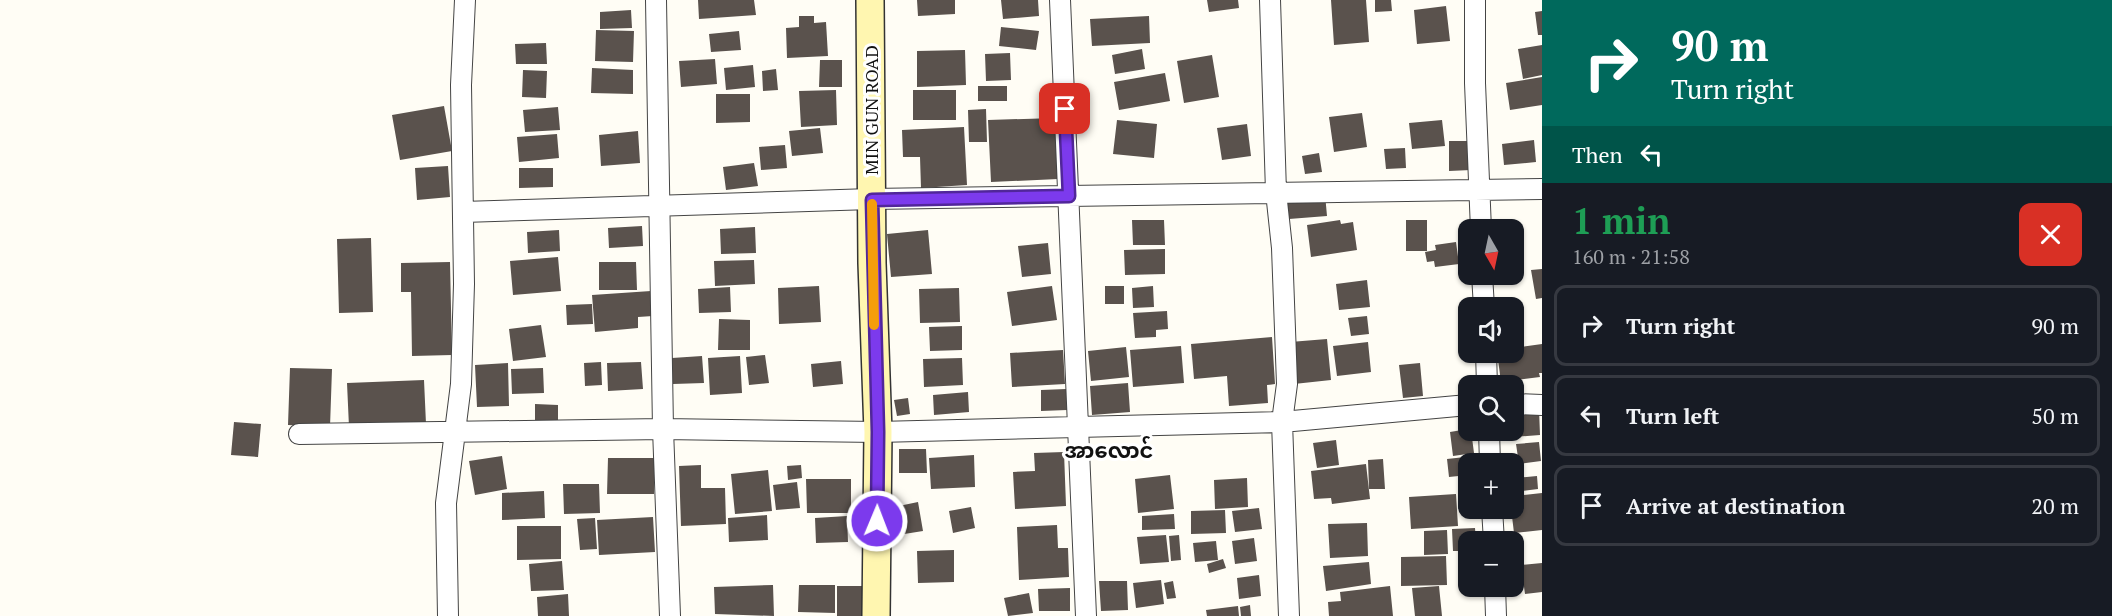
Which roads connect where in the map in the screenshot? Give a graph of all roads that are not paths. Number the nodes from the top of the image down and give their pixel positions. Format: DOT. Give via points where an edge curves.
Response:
graph roads {
  1 [pos="465,0"];
  2 [pos="656,0"];
  3 [pos="870,0"];
  4 [pos="1060,0"];
  5 [pos="1270,0"];
  6 [pos="1475,0"];
  7 [pos="1542,189"];
  8 [pos="1480,190"];
  9 [pos="1276,192"];
  10 [pos="1069,196"];
  11 [pos="872,200"];
  12 [pos="658,206"];
  13 [pos="463,212"];
  14 [pos="1481,219"];
  15 [pos="1524,404"];
  16 [pos="1542,405"];
  17 [pos="1458,406"];
  18 [pos="1282,422"];
  19 [pos="1079,426"];
  20 [pos="663,429"];
  21 [pos="455,432"];
  22 [pos="878,432"];
  23 [pos="299,434"];
  24 [pos="1495,597"];
  25 [pos="447,616"];
  26 [pos="670,616"];
  27 [pos="876,616"];
  28 [pos="1086,616"];
  29 [pos="1289,616"];
  30 [pos="1496,616"];
  1 -- 13 [label="street" via="461,85"];
  2 -- 12 [label="street"];
  3 -- 11 [label="street, MIN GUN ROAD"];
  4 -- 10 [label="street"];
  5 -- 9 [label="street"];
  6 -- 8 [label="street"];
  7 -- 8 [label="street"];
  8 -- 9 [label="street"];
  8 -- 14 [label="street"];
  9 -- 10 [label="street"];
  9 -- 18 [label="street" via="1287,384"];
  10 -- 11 [label="street"];
  10 -- 19 [label="street"];
  11 -- 12 [label="street"];
  11 -- 22 [label="street, MIN GUN ROAD"];
  12 -- 13 [label="street"];
  12 -- 20 [label="street"];
  13 -- 21 [label="street" via="461,384"];
  15 -- 16 [label="street"];
  17 -- 18 [label="street"];
  18 -- 19 [label="street"];
  18 -- 29 [label="street"];
  19 -- 22 [label="street"];
  19 -- 28 [label="street"];
  20 -- 21 [label="street"];
  20 -- 22 [label="street"];
  20 -- 26 [label="street"];
  21 -- 23 [label="street"];
  21 -- 25 [label="street" via="446,503"];
  22 -- 27 [label="street, MIN GUN ROAD"];
  24 -- 30 [label="street"];
}
